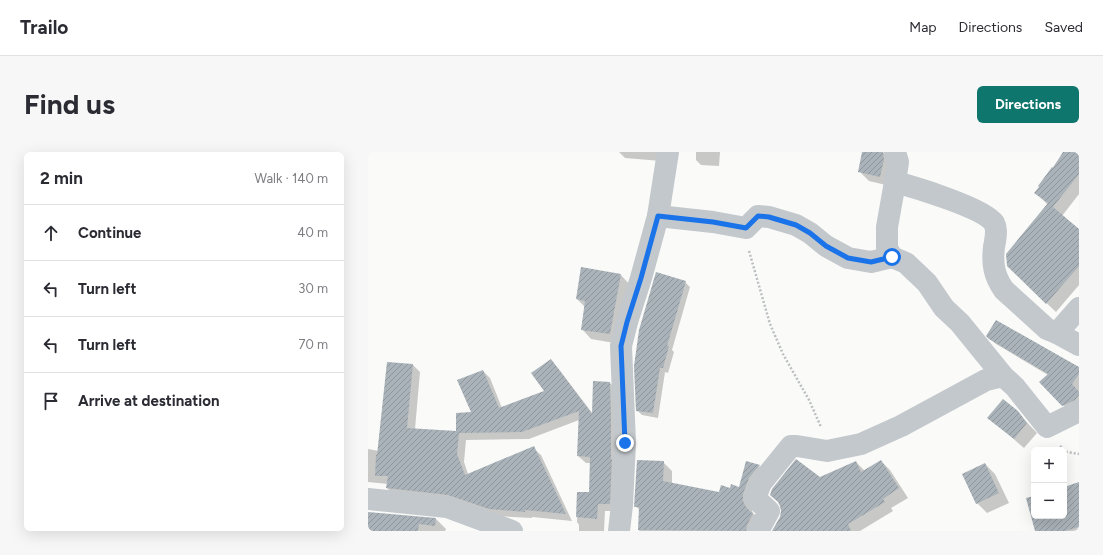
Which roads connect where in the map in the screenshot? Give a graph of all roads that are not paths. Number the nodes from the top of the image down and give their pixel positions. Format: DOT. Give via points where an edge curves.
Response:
graph roads {
  1 [pos="668,152"];
  2 [pos="895,152"];
  3 [pos="895,182"];
  4 [pos="658,216"];
  5 [pos="892,257"];
  6 [pos="1079,308"];
  7 [pos="1057,333"];
  8 [pos="1079,345"];
  9 [pos="1003,376"];
  10 [pos="1079,411"];
  11 [pos="368,499"];
  12 [pos="512,531"];
  13 [pos="619,531"];
  14 [pos="758,531"];
  1 -- 4 [label="street"];
  2 -- 3 [label="street" via="898,162"];
  3 -- 5 [label="street" via="887,227 887,248"];
  3 -- 7 [label="street" via="938,195 976,211 993,222 996,230 993,261 999,283 1047,329"];
  4 -- 5 [label="street" via="746,228 758,216 769,217 796,225 848,258 871,262"];
  4 -- 13 [label="street" via="621,346 625,443"];
  5 -- 9 [label="street" via="906,263 926,283 944,308 960,323"];
  6 -- 7 [label="street"];
  7 -- 8 [label="street"];
  9 -- 10 [label="street" via="1047,427"];
  9 -- 14 [label="street" via="986,380 901,426 861,444 827,451 791,446 761,483 755,498 769,510"];
  11 -- 12 [label="street" via="447,507"];
}
